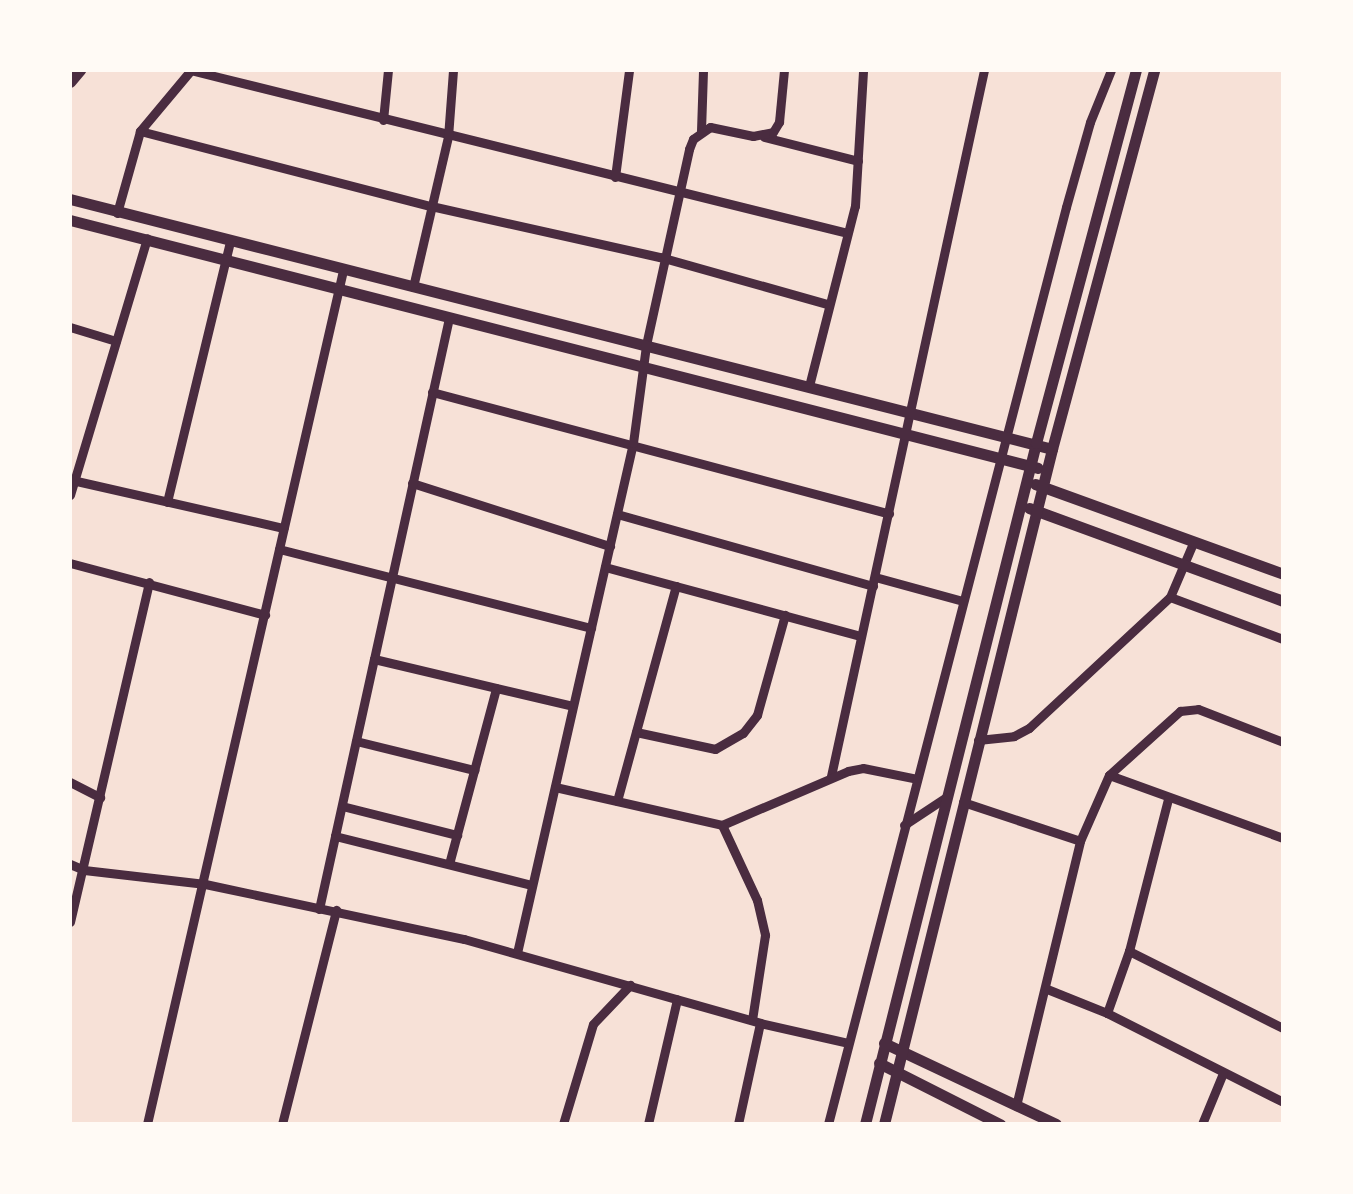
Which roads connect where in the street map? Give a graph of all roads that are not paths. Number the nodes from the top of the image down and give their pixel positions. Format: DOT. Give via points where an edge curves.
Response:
graph roads {
  1 [pos="80,70"];
  2 [pos="190,70"];
  3 [pos="388,70"];
  4 [pos="453,70"];
  5 [pos="629,70"];
  6 [pos="703,70"];
  7 [pos="784,70"];
  8 [pos="863,70"];
  9 [pos="984,70"];
  10 [pos="1110,70"];
  11 [pos="1136,70"];
  12 [pos="1154,70"];
  13 [pos="70,82"];
  14 [pos="383,120"];
  15 [pos="140,131"];
  16 [pos="701,131"];
  17 [pos="448,137"];
  18 [pos="764,137"];
  19 [pos="858,162"];
  20 [pos="615,177"];
  21 [pos="680,193"];
  22 [pos="70,199"];
  23 [pos="432,206"];
  24 [pos="117,213"];
  25 [pos="70,220"];
  26 [pos="848,233"];
  27 [pos="147,238"];
  28 [pos="230,241"];
  29 [pos="668,259"];
  30 [pos="227,260"];
  31 [pos="344,270"];
  32 [pos="413,287"];
  33 [pos="339,290"];
  34 [pos="827,304"];
  35 [pos="448,318"];
  36 [pos="70,326"];
  37 [pos="116,341"];
  38 [pos="646,345"];
  39 [pos="644,369"];
  40 [pos="808,386"];
  41 [pos="432,392"];
  42 [pos="907,413"];
  43 [pos="903,436"];
  44 [pos="1006,436"];
  45 [pos="634,443"];
  46 [pos="1036,444"];
  47 [pos="1052,449"];
  48 [pos="1000,458"];
  49 [pos="1030,466"];
  50 [pos="1047,470"];
  51 [pos="72,480"];
  52 [pos="1026,482"];
  53 [pos="412,483"];
  54 [pos="1043,486"];
  55 [pos="70,494"];
  56 [pos="167,502"];
  57 [pos="1020,505"];
  58 [pos="1036,510"];
  59 [pos="617,514"];
  60 [pos="889,514"];
  61 [pos="284,528"];
  62 [pos="1193,543"];
  63 [pos="610,546"];
  64 [pos="279,549"];
  65 [pos="70,564"];
  66 [pos="605,566"];
  67 [pos="1186,566"];
  68 [pos="1283,574"];
  69 [pos="391,578"];
  70 [pos="874,581"];
  71 [pos="148,582"];
  72 [pos="676,586"];
  73 [pos="1170,597"];
  74 [pos="963,601"];
  75 [pos="1283,601"];
  76 [pos="266,615"];
  77 [pos="786,616"];
  78 [pos="591,628"];
  79 [pos="862,636"];
  80 [pos="1283,639"];
  81 [pos="374,659"];
  82 [pos="496,688"];
  83 [pos="573,706"];
  84 [pos="636,732"];
  85 [pos="978,740"];
  86 [pos="356,741"];
  87 [pos="1283,742"];
  88 [pos="474,770"];
  89 [pos="1110,775"];
  90 [pos="831,776"];
  91 [pos="917,779"];
  92 [pos="70,782"];
  93 [pos="555,787"];
  94 [pos="100,796"];
  95 [pos="945,798"];
  96 [pos="1168,799"];
  97 [pos="617,801"];
  98 [pos="962,802"];
  99 [pos="342,806"];
  100 [pos="904,825"];
  101 [pos="722,826"];
  102 [pos="457,835"];
  103 [pos="335,836"];
  104 [pos="1283,838"];
  105 [pos="1080,841"];
  106 [pos="70,864"];
  107 [pos="449,864"];
  108 [pos="84,870"];
  109 [pos="205,884"];
  110 [pos="532,885"];
  111 [pos="318,908"];
  112 [pos="336,910"];
  113 [pos="70,922"];
  114 [pos="1128,951"];
  115 [pos="516,954"];
  116 [pos="627,984"];
  117 [pos="1047,989"];
  118 [pos="677,999"];
  119 [pos="1107,1013"];
  120 [pos="756,1022"];
  121 [pos="1283,1028"];
  122 [pos="848,1043"];
  123 [pos="884,1043"];
  124 [pos="902,1050"];
  125 [pos="879,1064"];
  126 [pos="896,1071"];
  127 [pos="1224,1073"];
  128 [pos="1283,1102"];
  129 [pos="1016,1106"];
  130 [pos="1036,1120"];
  131 [pos="147,1124"];
  132 [pos="282,1124"];
  133 [pos="563,1124"];
  134 [pos="648,1124"];
  135 [pos="738,1124"];
  136 [pos="828,1124"];
  137 [pos="865,1124"];
  138 [pos="884,1124"];
  139 [pos="1000,1124"];
  140 [pos="1056,1124"];
  141 [pos="1202,1124"];
  1 -- 13 [label="street"];
  2 -- 14 [label="street"];
  2 -- 15 [label="street"];
  3 -- 14 [label="street"];
  4 -- 17 [label="street"];
  5 -- 20 [label="street"];
  6 -- 16 [label="street"];
  7 -- 18 [label="street" via="779,122"];
  8 -- 19 [label="street"];
  9 -- 42 [label="street"];
  10 -- 44 [label="street" via="1090,122"];
  11 -- 46 [label="street"];
  12 -- 47 [label="street"];
  14 -- 17 [label="street"];
  15 -- 23 [label="street"];
  15 -- 24 [label="street"];
  16 -- 18 [label="street" via="710,126"];
  16 -- 21 [label="street" via="689,149"];
  17 -- 20 [label="street"];
  17 -- 23 [label="street"];
  18 -- 19 [label="street"];
  19 -- 26 [label="street"];
  20 -- 21 [label="street"];
  21 -- 26 [label="street"];
  21 -- 29 [label="street"];
  22 -- 24 [label="street"];
  23 -- 29 [label="street"];
  23 -- 32 [label="street"];
  24 -- 28 [label="street"];
  25 -- 27 [label="street"];
  26 -- 34 [label="street"];
  27 -- 30 [label="street"];
  27 -- 37 [label="street"];
  28 -- 30 [label="street"];
  28 -- 31 [label="street"];
  29 -- 34 [label="street"];
  29 -- 38 [label="street"];
  30 -- 33 [label="street"];
  30 -- 56 [label="street"];
  31 -- 32 [label="street"];
  31 -- 33 [label="street"];
  32 -- 38 [label="street"];
  33 -- 35 [label="street"];
  33 -- 61 [label="street"];
  34 -- 40 [label="street"];
  35 -- 39 [label="street"];
  35 -- 41 [label="street"];
  36 -- 37 [label="street"];
  37 -- 51 [label="street"];
  38 -- 39 [label="street"];
  38 -- 40 [label="street"];
  39 -- 43 [label="street"];
  39 -- 45 [label="street"];
  40 -- 42 [label="street"];
  41 -- 45 [label="street"];
  41 -- 53 [label="street"];
  42 -- 43 [label="street"];
  42 -- 44 [label="street"];
  43 -- 48 [label="street"];
  43 -- 60 [label="street"];
  44 -- 46 [label="street"];
  44 -- 48 [label="street"];
  45 -- 59 [label="street"];
  45 -- 60 [label="street"];
  46 -- 47 [label="street"];
  46 -- 49 [label="street"];
  47 -- 50 [label="street"];
  48 -- 49 [label="street"];
  48 -- 74 [label="street"];
  49 -- 50 [label="street"];
  49 -- 52 [label="street"];
  50 -- 54 [label="street"];
  51 -- 55 [label="street"];
  51 -- 56 [label="street"];
  52 -- 54 [label="street"];
  52 -- 57 [label="street"];
  53 -- 63 [label="street"];
  53 -- 69 [label="street"];
  54 -- 58 [label="street"];
  54 -- 62 [label="street"];
  56 -- 61 [label="street"];
  57 -- 58 [label="street"];
  57 -- 95 [label="street"];
  58 -- 67 [label="street"];
  58 -- 85 [label="street"];
  59 -- 63 [label="street"];
  59 -- 70 [label="street"];
  60 -- 70 [label="street"];
  61 -- 64 [label="street"];
  62 -- 67 [label="street"];
  62 -- 68 [label="street"];
  63 -- 66 [label="street"];
  64 -- 69 [label="street"];
  64 -- 76 [label="street"];
  65 -- 71 [label="street"];
  66 -- 72 [label="street"];
  66 -- 78 [label="street"];
  67 -- 73 [label="street"];
  67 -- 75 [label="street"];
  69 -- 78 [label="street"];
  69 -- 81 [label="street"];
  70 -- 74 [label="street"];
  70 -- 79 [label="street"];
  71 -- 76 [label="street"];
  71 -- 94 [label="street"];
  72 -- 77 [label="street"];
  72 -- 84 [label="street"];
  73 -- 80 [label="street"];
  73 -- 85 [label="street" via="1029,728"];
  74 -- 91 [label="street"];
  76 -- 109 [label="street"];
  77 -- 79 [label="street"];
  77 -- 84 [label="street" via="756,715 743,733 715,749"];
  78 -- 83 [label="street"];
  79 -- 90 [label="street"];
  81 -- 82 [label="street"];
  81 -- 86 [label="street"];
  82 -- 83 [label="street"];
  82 -- 88 [label="street"];
  83 -- 93 [label="street"];
  84 -- 97 [label="street"];
  85 -- 98 [label="street"];
  86 -- 88 [label="street"];
  86 -- 99 [label="street"];
  87 -- 89 [label="street" via="1198,710 1180,711"];
  88 -- 102 [label="street"];
  89 -- 96 [label="street"];
  89 -- 105 [label="street"];
  90 -- 91 [label="street" via="862,768"];
  90 -- 101 [label="street"];
  91 -- 100 [label="street"];
  92 -- 94 [label="street"];
  93 -- 97 [label="street"];
  93 -- 110 [label="street"];
  94 -- 108 [label="street"];
  95 -- 100 [label="street"];
  95 -- 123 [label="street"];
  96 -- 104 [label="street"];
  96 -- 114 [label="street"];
  97 -- 101 [label="street"];
  98 -- 105 [label="street"];
  98 -- 124 [label="street"];
  99 -- 102 [label="street"];
  99 -- 103 [label="street"];
  100 -- 122 [label="street"];
  101 -- 120 [label="street" via="757,900 765,935"];
  102 -- 107 [label="street"];
  103 -- 107 [label="street"];
  103 -- 111 [label="street"];
  105 -- 117 [label="street"];
  106 -- 108 [label="street"];
  107 -- 110 [label="street"];
  108 -- 109 [label="street"];
  108 -- 113 [label="street"];
  109 -- 111 [label="street"];
  109 -- 131 [label="street"];
  110 -- 115 [label="street"];
  111 -- 112 [label="street"];
  112 -- 115 [label="street"];
  112 -- 132 [label="street"];
  114 -- 119 [label="street"];
  114 -- 121 [label="street"];
  115 -- 116 [label="street"];
  116 -- 118 [label="street"];
  116 -- 133 [label="street" via="593,1024"];
  117 -- 119 [label="street"];
  117 -- 129 [label="street"];
  118 -- 120 [label="street"];
  118 -- 134 [label="street"];
  119 -- 127 [label="street"];
  120 -- 122 [label="street"];
  120 -- 135 [label="street"];
  122 -- 136 [label="street"];
  123 -- 124 [label="street"];
  123 -- 125 [label="street"];
  124 -- 126 [label="street"];
  124 -- 129 [label="street"];
  125 -- 126 [label="street"];
  125 -- 137 [label="street"];
  126 -- 138 [label="street"];
  126 -- 139 [label="street"];
  127 -- 128 [label="street"];
  127 -- 141 [label="street"];
  129 -- 130 [label="street"];
  130 -- 140 [label="street"];
}
